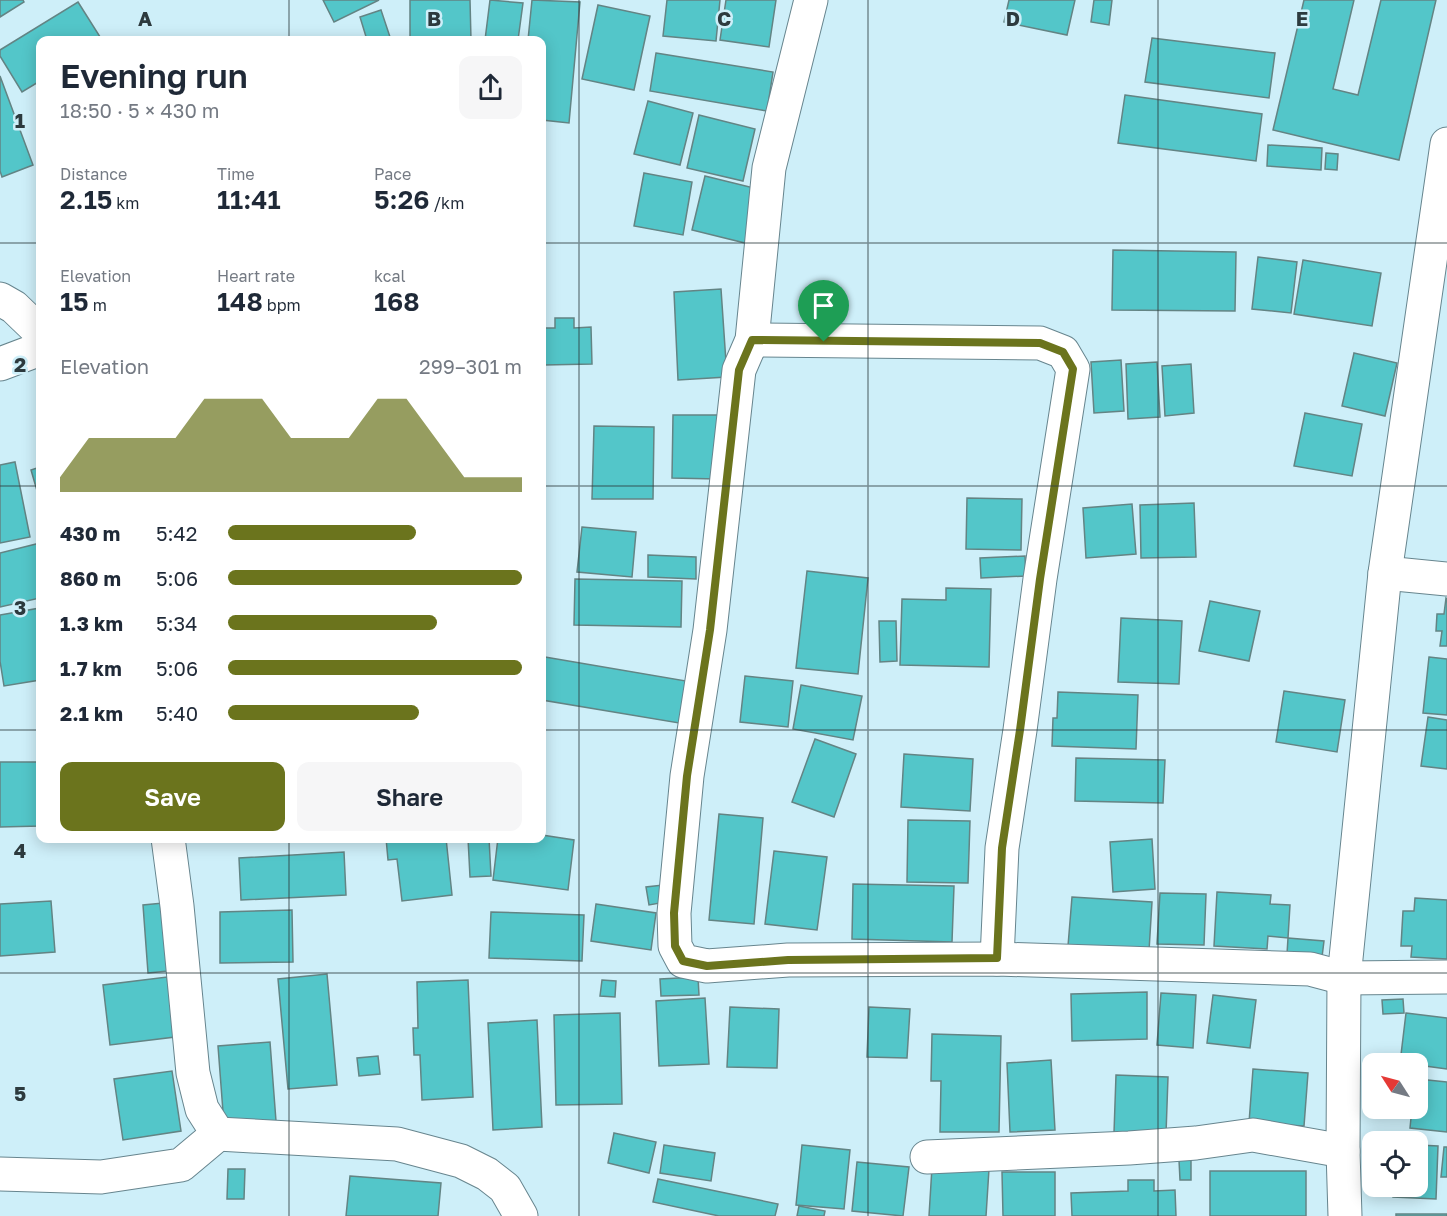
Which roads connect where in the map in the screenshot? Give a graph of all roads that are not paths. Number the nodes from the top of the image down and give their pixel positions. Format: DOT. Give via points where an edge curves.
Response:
graph roads {
  1 [pos="811,0"];
  2 [pos="1447,144"];
  3 [pos="0,299"];
  4 [pos="36,328"];
  5 [pos="752,340"];
  6 [pos="36,350"];
  7 [pos="0,364"];
  8 [pos="1385,573"];
  9 [pos="1447,579"];
  10 [pos="169,843"];
  11 [pos="997,958"];
  12 [pos="1447,977"];
  13 [pos="1344,978"];
  14 [pos="218,1134"];
  15 [pos="1343,1151"];
  16 [pos="927,1157"];
  17 [pos="0,1174"];
  18 [pos="521,1216"];
  19 [pos="1345,1216"];
  1 -- 5 [label="street" via="769,168"];
  2 -- 8 [label="street"];
  3 -- 4 [label="street"];
  5 -- 11 [label="street" via="1040,343 1063,352 1073,369 1002,848"];
  5 -- 11 [label="street" via="739,370 710,630 687,776 674,913 675,946 683,961 707,966 788,960"];
  6 -- 7 [label="street"];
  8 -- 9 [label="street"];
  8 -- 13 [label="street"];
  10 -- 14 [label="street" via="193,1073 202,1109"];
  11 -- 13 [label="street" via="1310,969"];
  12 -- 13 [label="street"];
  13 -- 15 [label="street"];
  14 -- 17 [label="street" via="181,1165 102,1177"];
  14 -- 18 [label="street" via="397,1144 461,1161 505,1188"];
  15 -- 16 [label="street" via="1253,1135 1129,1148"];
  15 -- 19 [label="street"];
}
